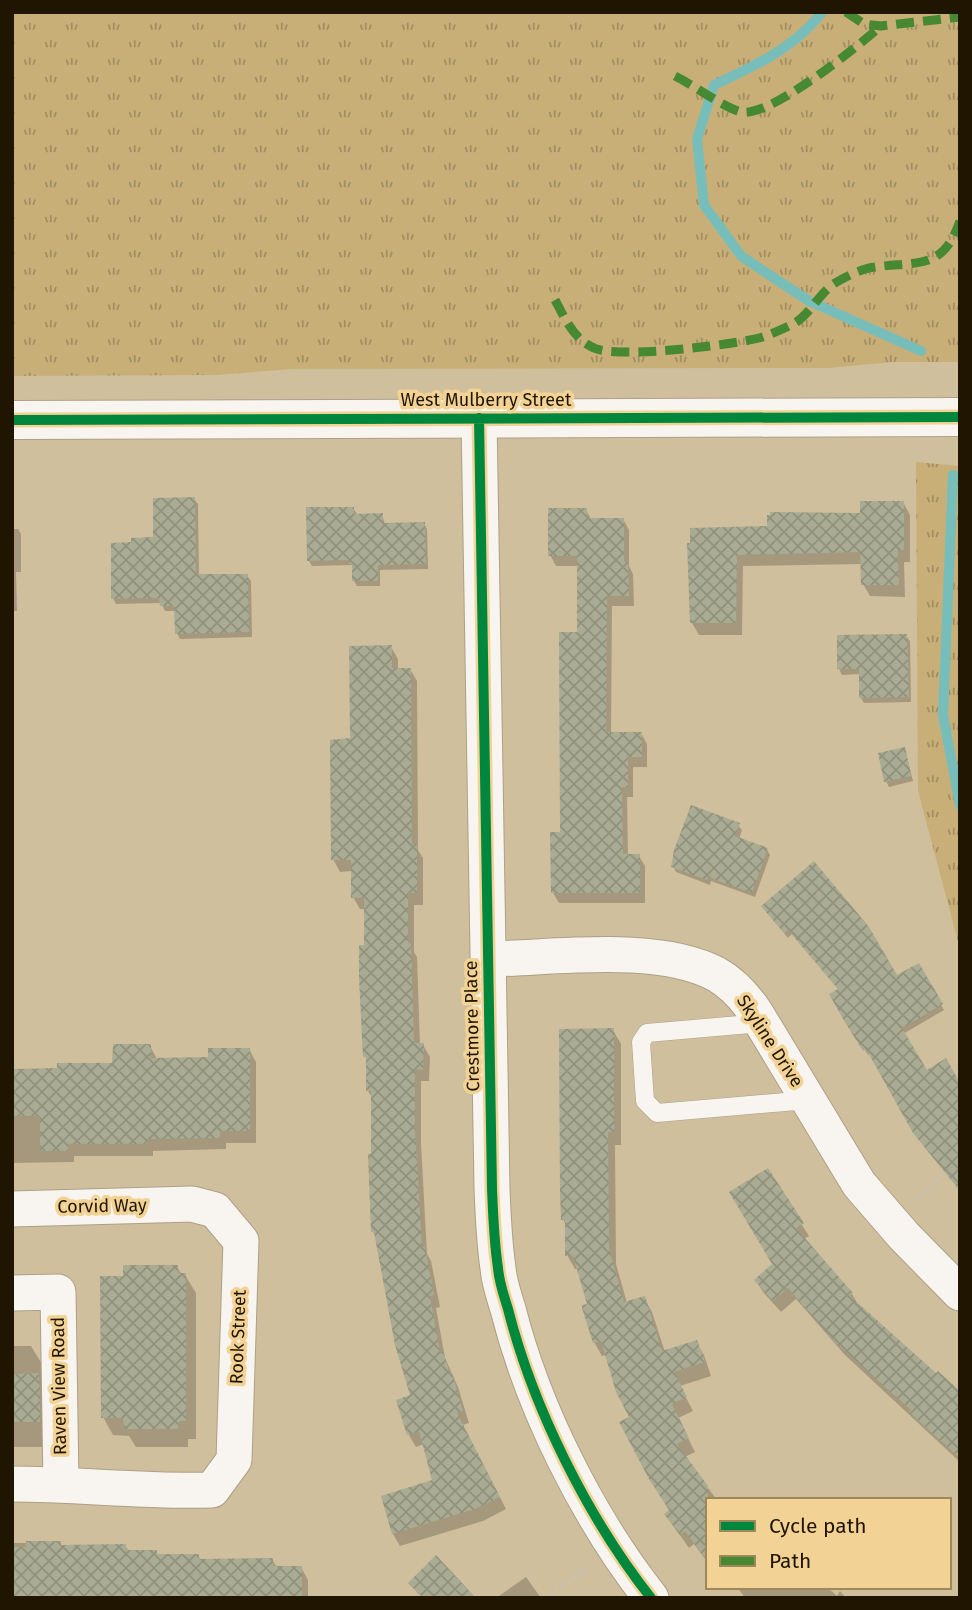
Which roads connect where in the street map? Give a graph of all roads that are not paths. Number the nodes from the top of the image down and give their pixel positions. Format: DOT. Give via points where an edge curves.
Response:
graph roads {
  1 [pos="479,418"];
  2 [pos="960,418"];
  3 [pos="12,420"];
  4 [pos="489,959"];
  5 [pos="762,1023"];
  6 [pos="808,1100"];
  7 [pos="191,1204"];
  8 [pos="12,1209"];
  9 [pos="12,1293"];
  10 [pos="960,1293"];
  11 [pos="12,1484"];
  12 [pos="61,1484"];
  13 [pos="651,1598"];
  1 -- 2 [label="main road, West Mulberry Street"];
  1 -- 3 [label="main road, West Mulberry Street"];
  1 -- 4 [label="street, Crestmore Place"];
  4 -- 5 [label="street, Skyline Drive" via="621,955 679,961 716,974 741,992"];
  4 -- 13 [label="street, Crestmore Place" via="492,1188 501,1283 518,1350 549,1428 599,1519"];
  5 -- 6 [label="street, Skyline Drive"];
  5 -- 6 [label="lane" via="647,1033 641,1042 645,1101 657,1114"];
  6 -- 10 [label="street, Skyline Drive" via="859,1184"];
  7 -- 8 [label="street, Corvid Way"];
  7 -- 12 [label="street, Rook Street" via="215,1210 241,1241 234,1460 212,1490"];
  9 -- 12 [label="street, Raven View Road" via="58,1292"];
  11 -- 12 [label="street"];
}
